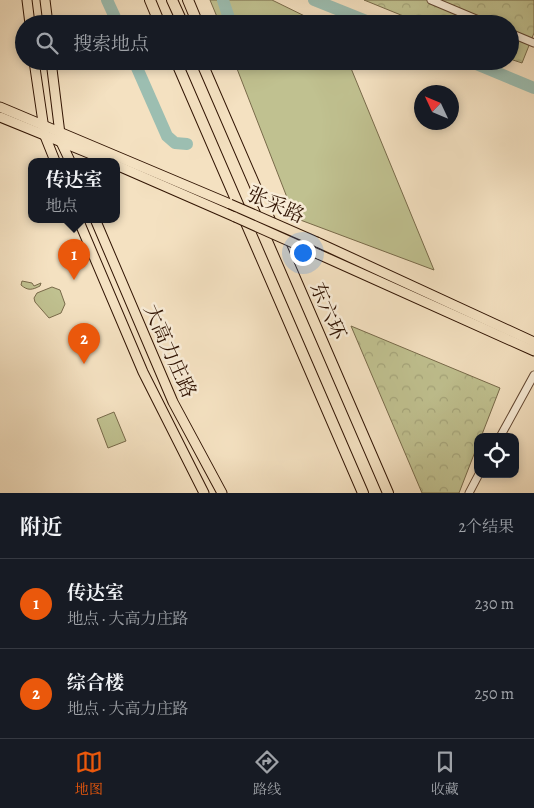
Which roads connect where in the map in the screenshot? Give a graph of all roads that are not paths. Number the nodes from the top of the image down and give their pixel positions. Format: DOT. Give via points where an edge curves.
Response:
graph roads {
  1 [pos="27,0"];
  2 [pos="46,0"];
  3 [pos="150,0"];
  4 [pos="172,0"];
  5 [pos="188,0"];
  6 [pos="431,0"];
  7 [pos="29,15"];
  8 [pos="47,15"];
  9 [pos="156,15"];
  10 [pos="179,15"];
  11 [pos="194,15"];
  12 [pos="467,15"];
  13 [pos="519,37"];
  14 [pos="534,43"];
  15 [pos="35,70"];
  16 [pos="53,70"];
  17 [pos="180,70"];
  18 [pos="204,70"];
  19 [pos="211,70"];
  20 [pos="216,94"];
  21 [pos="0,107"];
  22 [pos="0,117"];
  23 [pos="43,126"];
  24 [pos="60,132"];
  25 [pos="45,136"];
  26 [pos="61,142"];
  27 [pos="54,158"];
  28 [pos="69,158"];
  29 [pos="101,158"];
  30 [pos="120,167"];
  31 [pos="80,223"];
  32 [pos="97,223"];
  33 [pos="534,342"];
  34 [pos="534,351"];
  35 [pos="534,375"];
  36 [pos="502,433"];
  37 [pos="477,478"];
  38 [pos="204,493"];
  39 [pos="222,493"];
  40 [pos="364,493"];
  41 [pos="388,493"];
  42 [pos="469,493"];
  1 -- 7 [label="main road"];
  2 -- 8 [label="main road"];
  3 -- 9 [label="highway"];
  4 -- 10 [label="highway"];
  5 -- 11 [label="highway"];
  6 -- 12 [label="street"];
  13 -- 14 [label="street"];
  15 -- 23 [label="main road"];
  16 -- 24 [label="main road"];
  17 -- 40 [label="highway, 东六环"];
  18 -- 20 [label="highway, 东六环"];
  19 -- 20 [label="highway"];
  20 -- 41 [label="highway, 东六环"];
  21 -- 23 [label="main road, 张采路"];
  22 -- 25 [label="main road"];
  23 -- 24 [label="main road, 张采路"];
  23 -- 25 [label="main road"];
  24 -- 26 [label="main road"];
  24 -- 33 [label="main road, 张采路, bridge" via="317,242"];
  25 -- 26 [label="main road"];
  25 -- 27 [label="main road"];
  26 -- 28 [label="main road"];
  26 -- 29 [label="main road"];
  30 -- 34 [label="main road, 张采路, bridge"];
  31 -- 38 [label="main road, 大高力庄路" via="143,372"];
  32 -- 39 [label="main road, 大高力庄路" via="173,402"];
  35 -- 36 [label="street"];
  37 -- 42 [label="street"];
}
